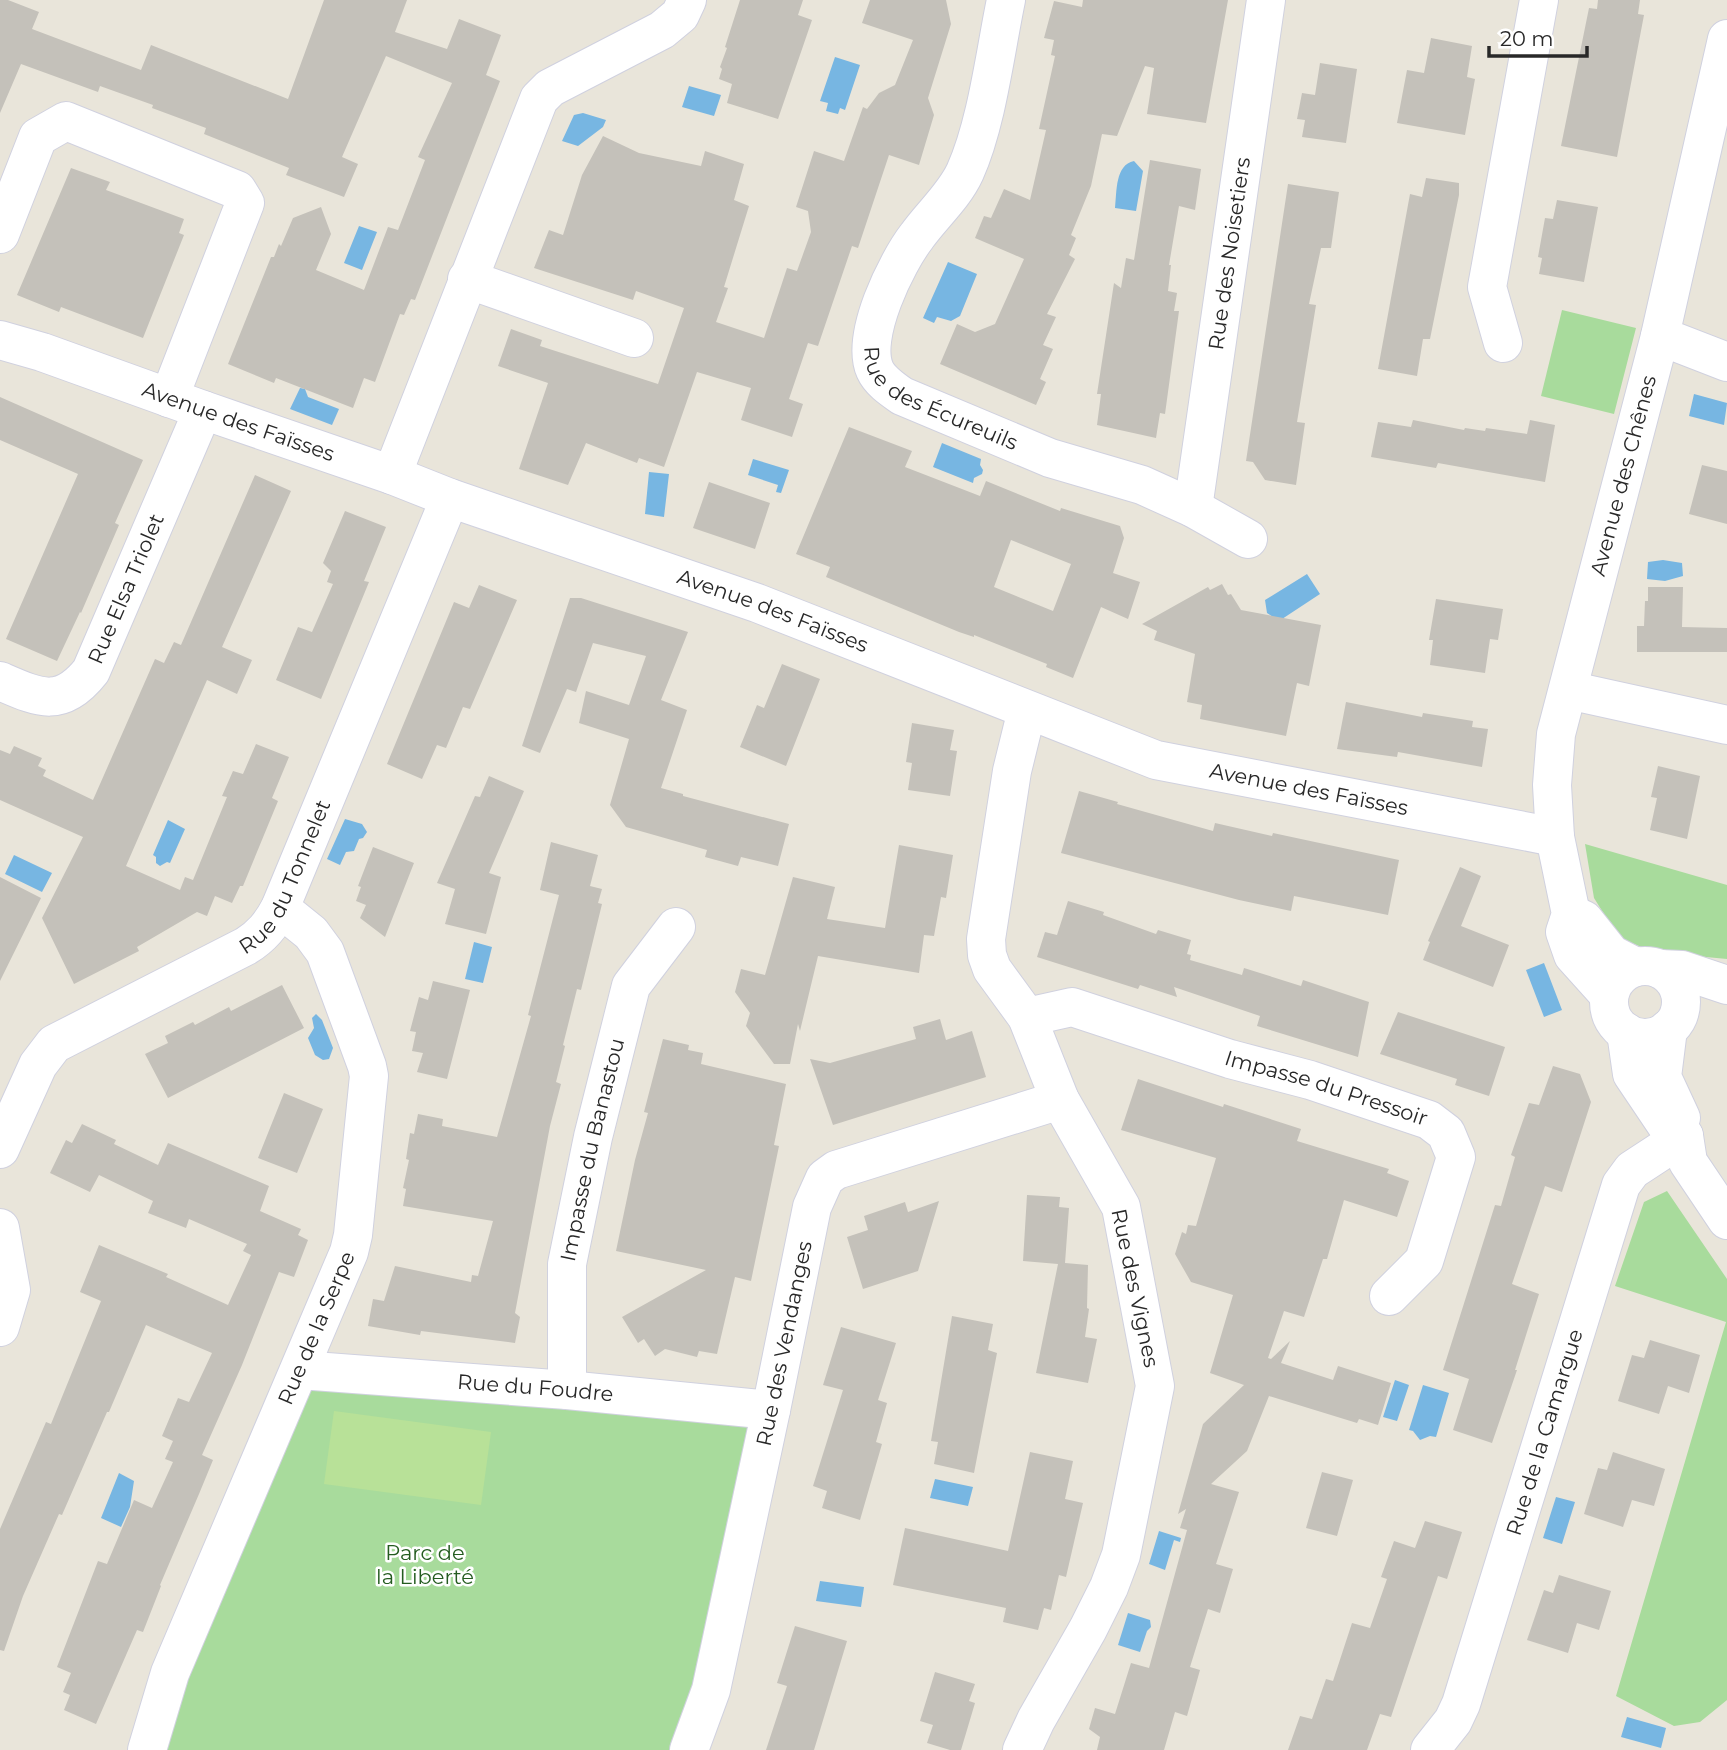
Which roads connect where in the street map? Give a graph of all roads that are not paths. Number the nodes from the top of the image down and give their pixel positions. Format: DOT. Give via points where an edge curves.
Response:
graph roads {
  1 [pos="687,0"];
  2 [pos="1006,0"];
  3 [pos="1266,0"];
  4 [pos="1539,0"];
  5 [pos="1727,40"];
  6 [pos="0,234"];
  7 [pos="467,279"];
  8 [pos="1660,336"];
  9 [pos="634,338"];
  10 [pos="0,340"];
  11 [pos="1503,343"];
  12 [pos="1727,362"];
  13 [pos="186,404"];
  14 [pos="392,475"];
  15 [pos="450,498"];
  16 [pos="1193,508"];
  17 [pos="1248,539"];
  18 [pos="0,681"];
  19 [pos="1568,690"];
  20 [pos="1027,710"];
  21 [pos="1727,725"];
  22 [pos="1555,837"];
  23 [pos="281,908"];
  24 [pos="1571,914"];
  25 [pos="676,927"];
  26 [pos="1648,968"];
  27 [pos="1726,984"];
  28 [pos="1609,995"];
  29 [pos="1027,1017"];
  30 [pos="1674,1021"];
  31 [pos="1626,1032"];
  32 [pos="1060,1100"];
  33 [pos="1684,1136"];
  34 [pos="0,1149"];
  35 [pos="1727,1182"];
  36 [pos="1727,1220"];
  37 [pos="0,1228"];
  38 [pos="1389,1296"];
  39 [pos="0,1327"];
  40 [pos="300,1370"];
  41 [pos="567,1390"];
  42 [pos="771,1410"];
  43 [pos="147,1750"];
  44 [pos="690,1750"];
  45 [pos="1022,1750"];
  46 [pos="1430,1750"];
  1 -- 7 [label="street" via="680,15 662,30 550,88 539,99"];
  2 -- 16 [label="street, Rue des Écureuils" via="975,149 964,176 896,266 872,335 875,371 902,396 1050,458 1142,485"];
  3 -- 16 [label="street, Rue des Noisetiers"];
  4 -- 11 [label="street" via="1487,287"];
  5 -- 8 [label="street, Avenue des Chênes"];
  6 -- 13 [label="street, Rue Elsa Triolet" via="38,137 65,121 237,190 244,202"];
  7 -- 9 [label="street"];
  7 -- 14 [label="street"];
  8 -- 12 [label="street"];
  8 -- 19 [label="street, Avenue des Chênes"];
  10 -- 13 [label="street, Avenue des Faïsses"];
  13 -- 14 [label="street, Avenue des Faïsses"];
  13 -- 18 [label="street, Rue Elsa Triolet" via="92,671 80,685 49,698"];
  14 -- 15 [label="street, Avenue des Faïsses"];
  15 -- 20 [label="street, Avenue des Faïsses" via="757,603"];
  15 -- 23 [label="street, Rue du Tonnelet"];
  16 -- 17 [label="street, Rue des Écureuils"];
  19 -- 21 [label="street"];
  19 -- 22 [label="street, Avenue des Chênes" via="1556,734 1552,785"];
  20 -- 22 [label="street, Avenue des Faïsses" via="1156,760"];
  20 -- 29 [label="street, Rue des Vignes" via="1012,771 986,939 992,969"];
  22 -- 24 [label="street, Avenue des Chênes"];
  23 -- 34 [label="street, Rue du Tonnelet" via="270,927 246,946 54,1044 38,1065"];
  23 -- 40 [label="street, Rue de la Serpe" via="311,933 325,952 369,1076 349,1252"];
  24 -- 26 [label="street" via="1584,920 1611,954"];
  24 -- 28 [label="street, Avenue des Chênes" via="1565,932 1573,956"];
  25 -- 41 [label="street, Impasse du Banastou" via="631,986 593,1137 567,1264"];
  26 -- 27 [label="street" via="1682,970"];
  26 -- 28 [label="street" via="1619,977"];
  26 -- 30 [label="street" via="1675,982 1681,1002"];
  27 -- 30 [label="street"];
  28 -- 31 [label="street" via="1612,1017"];
  29 -- 32 [label="street, Rue des Vignes"];
  29 -- 38 [label="street, Impasse du Pressoir" via="1072,1007 1310,1080 1438,1126 1457,1157 1423,1261"];
  30 -- 31 [label="street" via="1648,1037"];
  30 -- 33 [label="street" via="1662,1077 1681,1115"];
  31 -- 33 [label="street" via="1632,1074 1667,1126"];
  32 -- 42 [label="street, Rue des Vendanges" via="836,1170 825,1178 812,1207"];
  32 -- 45 [label="street, Rue des Vignes" via="1121,1207 1155,1386 1121,1555 1088,1629"];
  33 -- 35 [label="street" via="1706,1150"];
  33 -- 36 [label="street" via="1688,1162"];
  33 -- 46 [label="street, Rue de la Camargue" via="1632,1170 1621,1185 1461,1704"];
  37 -- 39 [label="street" via="11,1290"];
  40 -- 41 [label="street, Rue du Foudre"];
  40 -- 43 [label="street, Rue de la Serpe" via="170,1674"];
  41 -- 42 [label="street, Rue du Foudre"];
  42 -- 44 [label="street, Rue des Vendanges" via="711,1690"];
}
